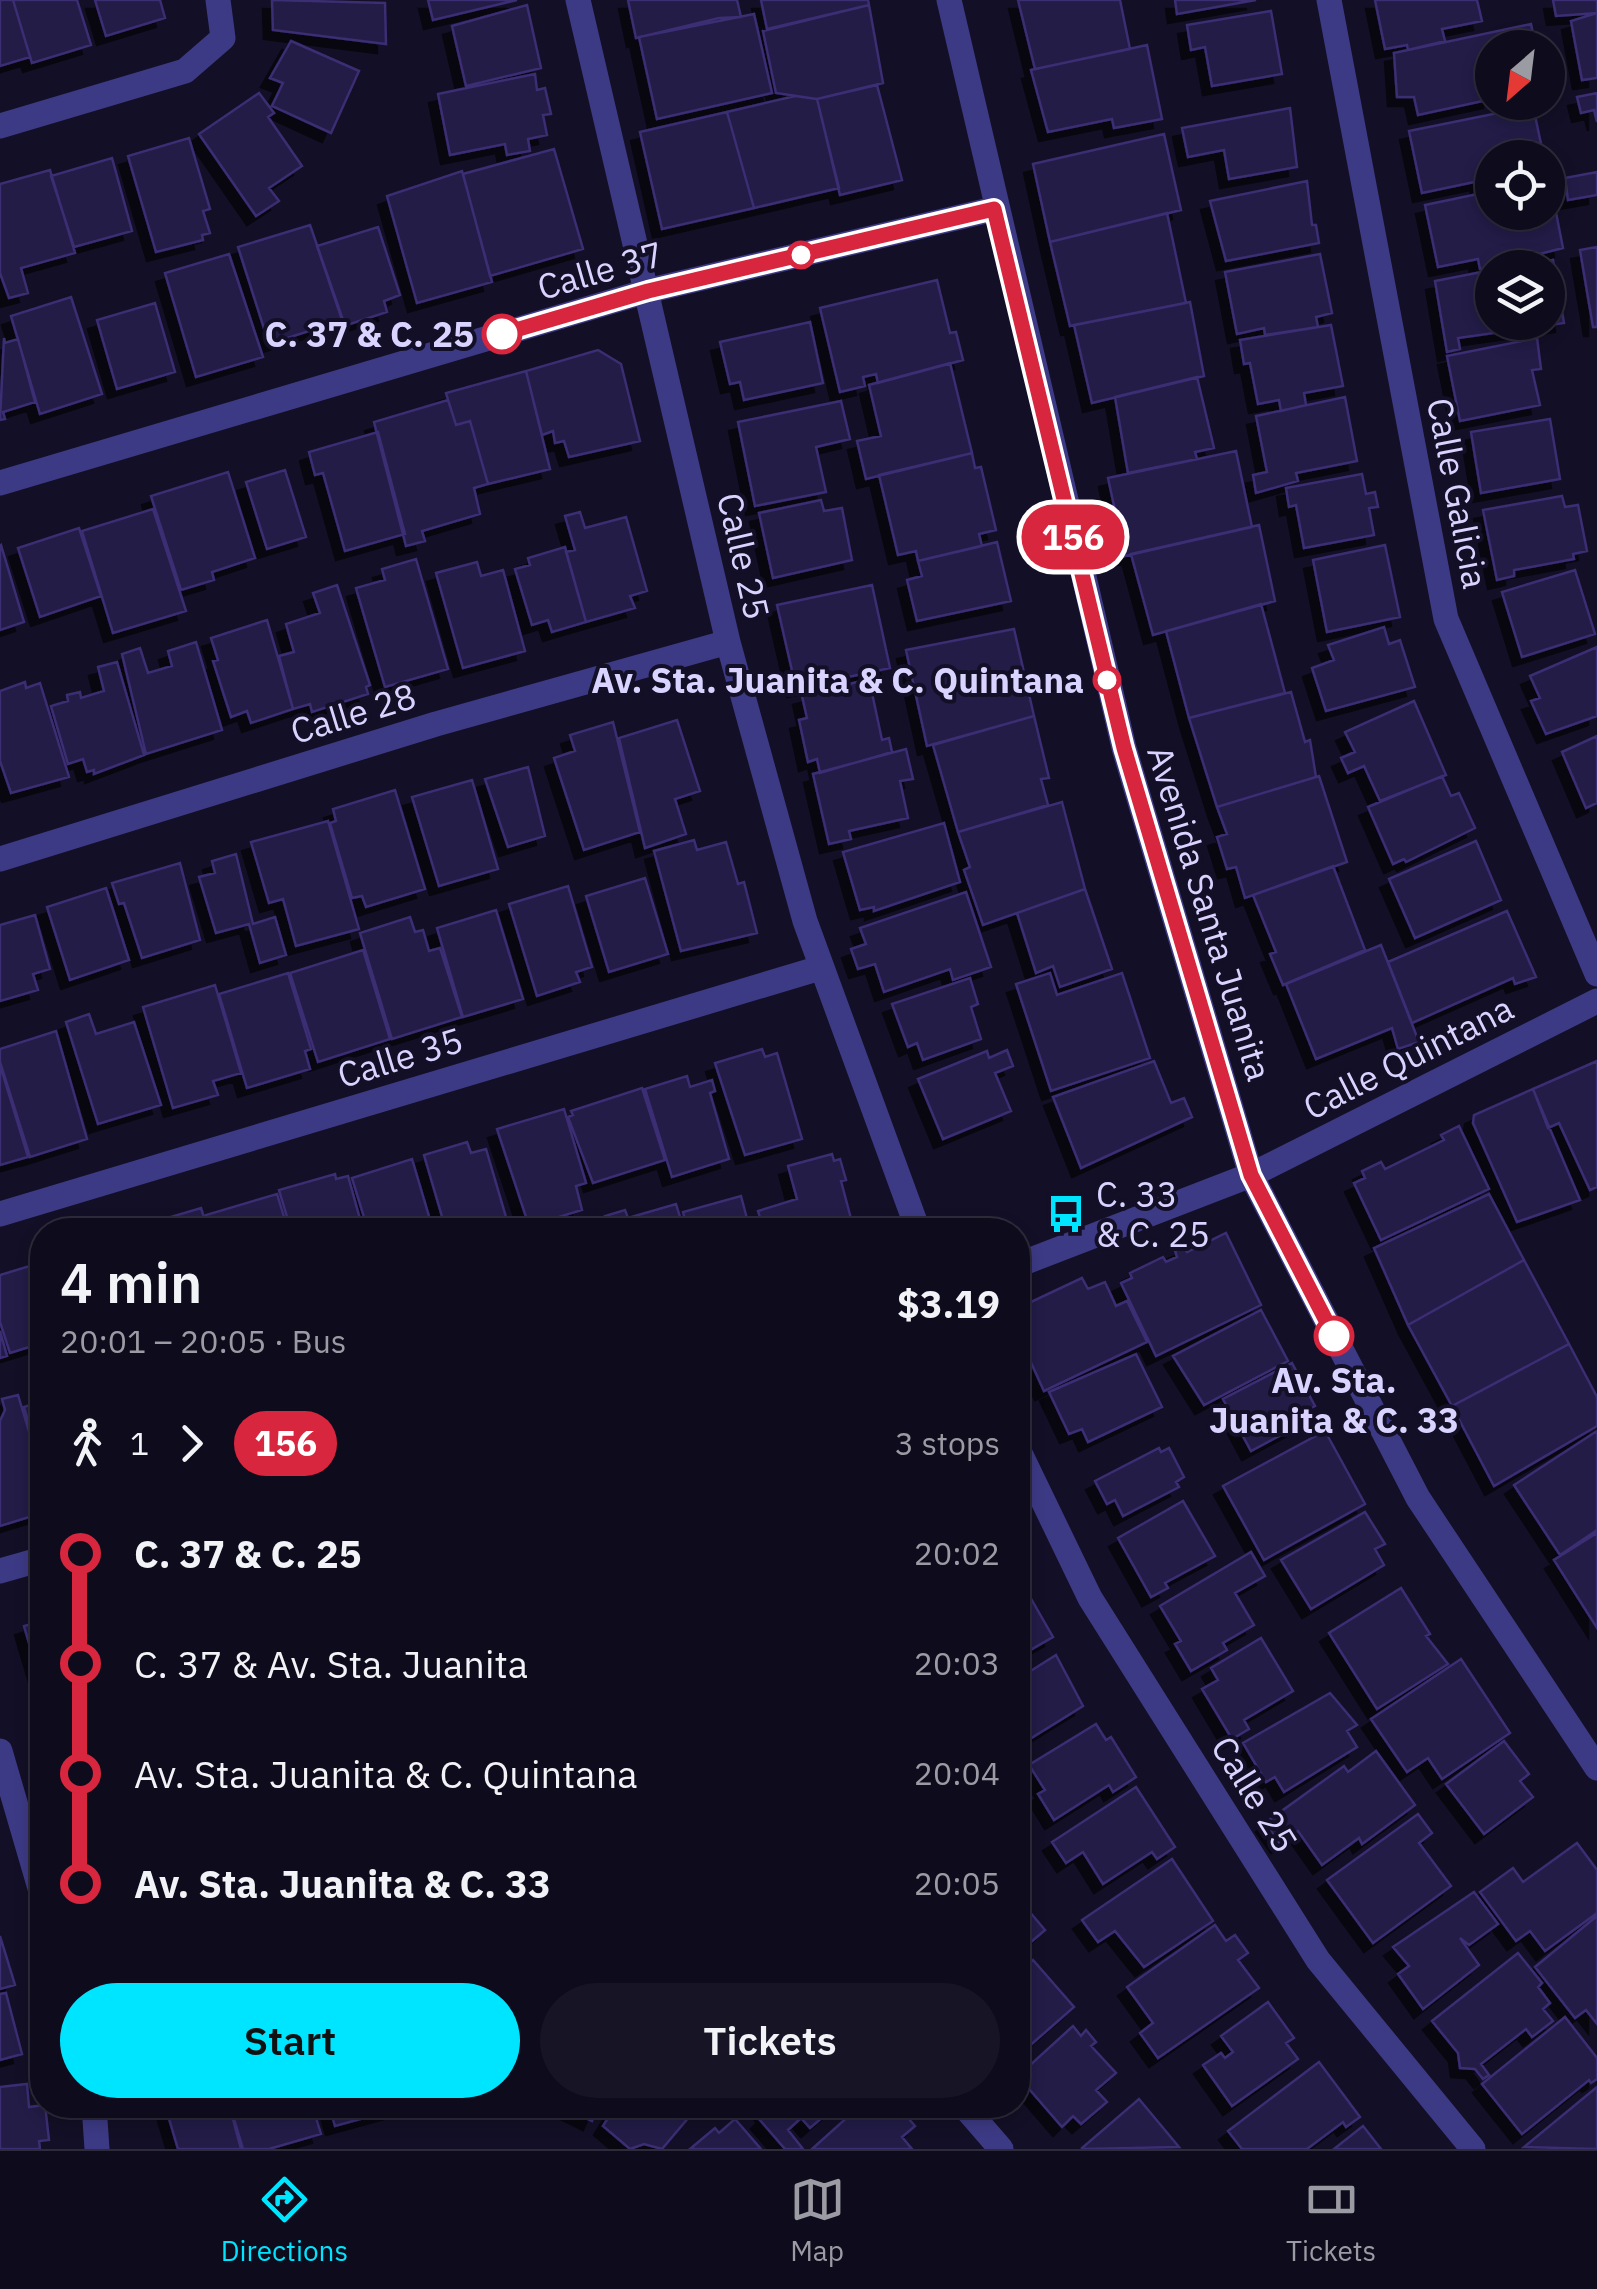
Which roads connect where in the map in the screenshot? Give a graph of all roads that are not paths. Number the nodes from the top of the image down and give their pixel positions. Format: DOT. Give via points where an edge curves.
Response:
graph roads {
  1 [pos="218,0"];
  2 [pos="578,0"];
  3 [pos="949,0"];
  4 [pos="1330,0"];
  5 [pos="0,126"];
  6 [pos="994,209"];
  7 [pos="648,291"];
  8 [pos="0,483"];
  9 [pos="728,642"];
  10 [pos="0,859"];
  11 [pos="820,968"];
  12 [pos="1597,974"];
  13 [pos="1597,1001"];
  14 [pos="1251,1175"];
  15 [pos="0,1214"];
  16 [pos="914,1218"];
  17 [pos="1030,1260"];
  18 [pos="1030,1474"];
  19 [pos="30,1563"];
  20 [pos="0,1572"];
  21 [pos="0,1751"];
  22 [pos="1597,1768"];
  23 [pos="30,1854"];
  24 [pos="95,2118"];
  25 [pos="974,2118"];
  26 [pos="97,2149"];
  27 [pos="1001,2149"];
  28 [pos="1473,2149"];
  1 -- 5 [label="street" via="223,38 185,72"];
  2 -- 7 [label="street, Calle 25"];
  3 -- 6 [label="street, Avenida Santa Juanita"];
  4 -- 12 [label="street, Calle Galicia" via="1446,619"];
  6 -- 7 [label="street, Calle 37"];
  6 -- 14 [label="street, Avenida Santa Juanita" via="1124,748"];
  7 -- 8 [label="street, Calle 37"];
  7 -- 9 [label="street, Calle 25"];
  9 -- 10 [label="street, Calle 28"];
  9 -- 11 [label="street, Calle 25"];
  11 -- 15 [label="street, Calle 35"];
  11 -- 16 [label="street, Calle 25"];
  13 -- 14 [label="street, Calle Quintana"];
  14 -- 17 [label="street, Calle Quintana"];
  14 -- 22 [label="street, Avenida Santa Juanita" via="1418,1498"];
  18 -- 28 [label="street, Calle 25" via="1090,1598 1318,1960"];
  19 -- 20 [label="street"];
  21 -- 23 [label="street"];
  24 -- 26 [label="street"];
  25 -- 27 [label="street"];
}
